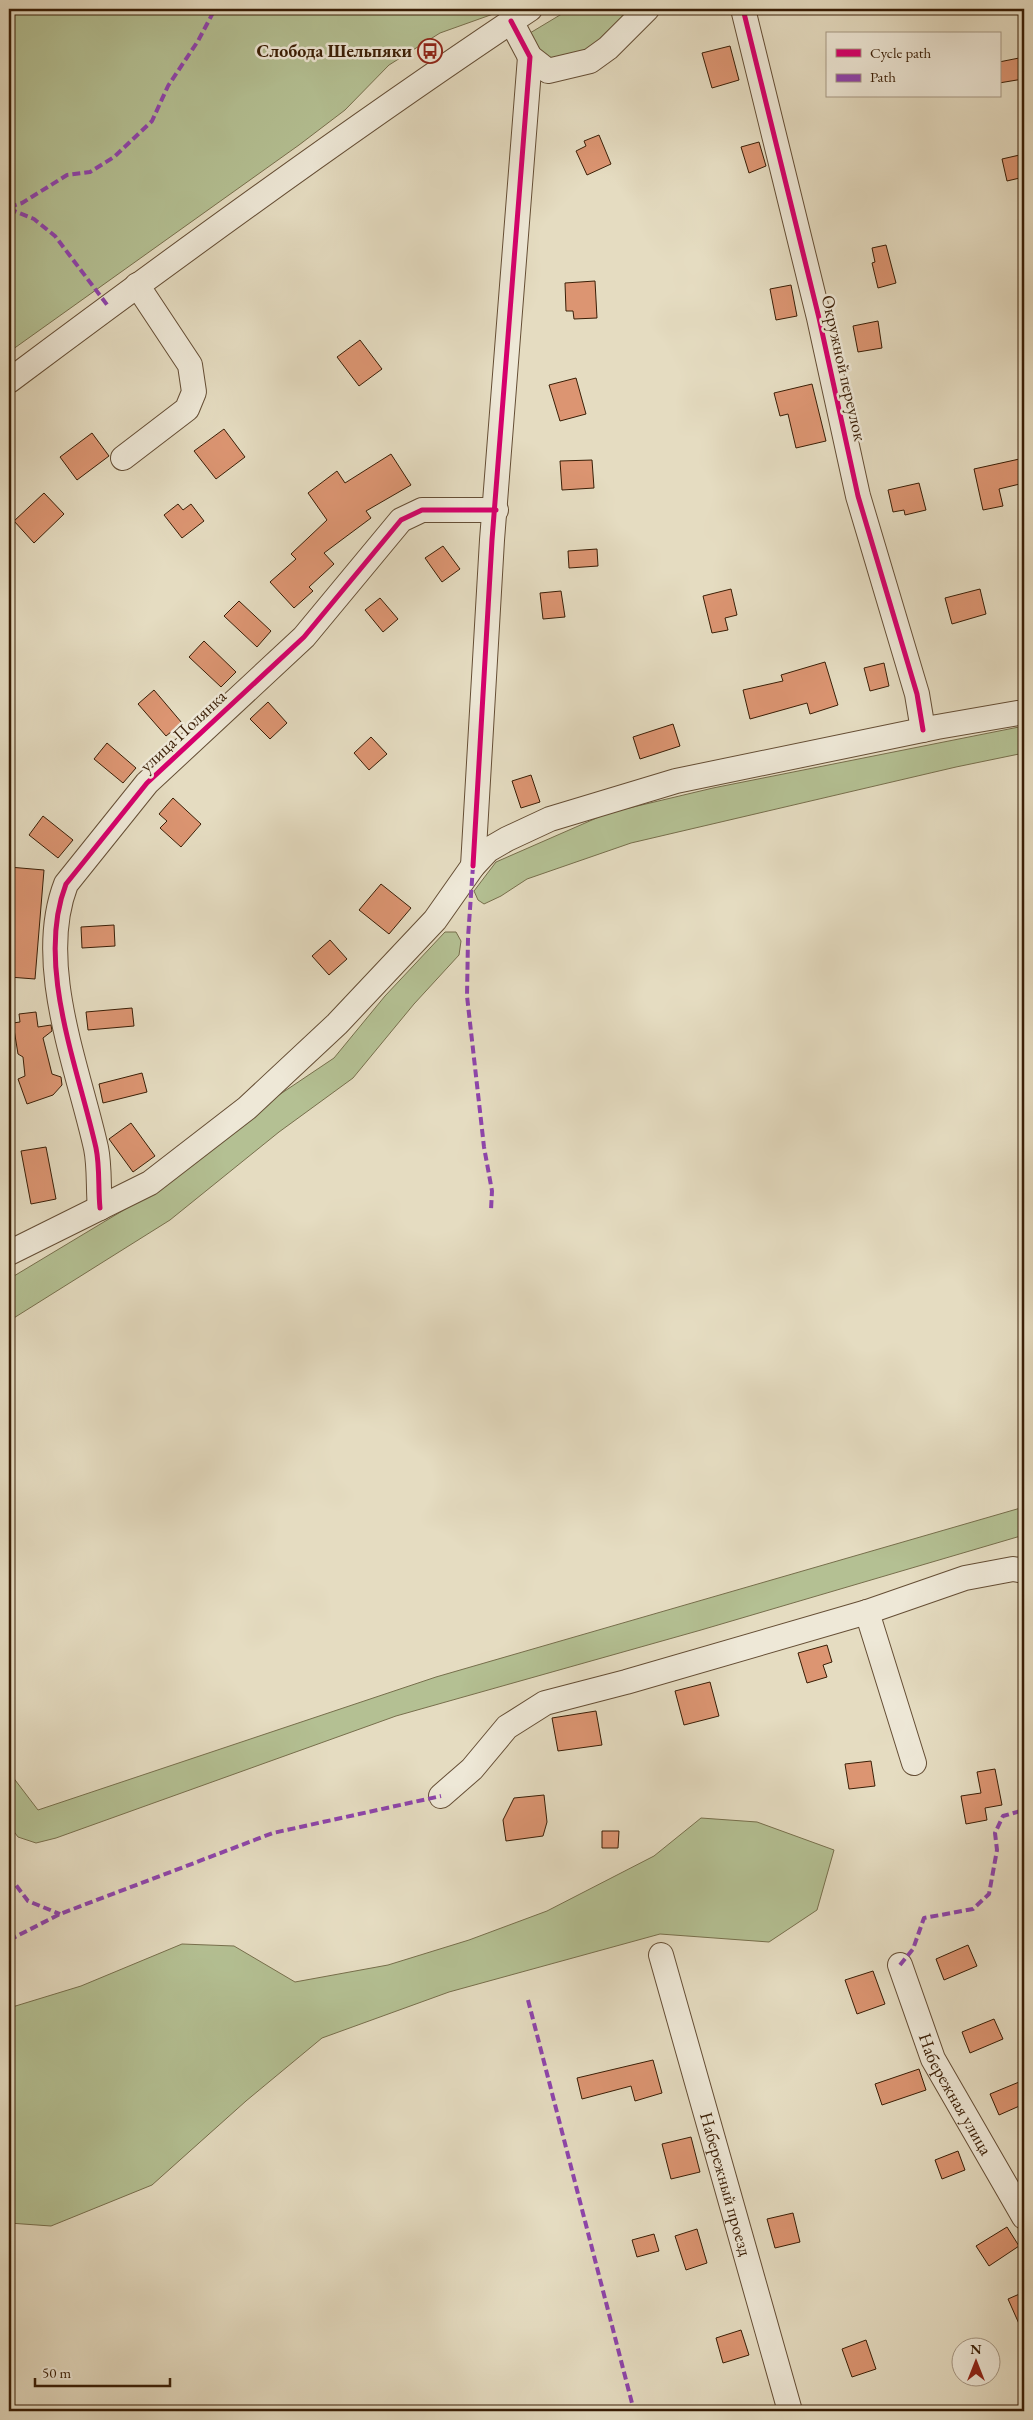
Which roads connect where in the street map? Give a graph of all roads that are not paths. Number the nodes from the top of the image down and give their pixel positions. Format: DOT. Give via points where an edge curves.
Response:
graph roads {
  1 [pos="648,9"];
  2 [pos="743,9"];
  3 [pos="521,15"];
  4 [pos="530,57"];
  5 [pos="137,285"];
  6 [pos="9,381"];
  7 [pos="123,458"];
  8 [pos="496,510"];
  9 [pos="1024,712"];
  10 [pos="924,730"];
  11 [pos="473,866"];
  12 [pos="100,1208"];
  13 [pos="9,1253"];
  14 [pos="1024,1571"];
  15 [pos="867,1612"];
  16 [pos="914,1763"];
  17 [pos="441,1796"];
  18 [pos="661,1955"];
  19 [pos="900,1965"];
  20 [pos="1024,2217"];
  21 [pos="790,2411"];
  1 -- 4 [label="street" via="590,61 548,71"];
  2 -- 10 [label="street, Окружной переулок" via="819,318 858,496 917,694"];
  3 -- 4 [label="street"];
  3 -- 5 [label="street" via="398,97"];
  4 -- 8 [label="street"];
  5 -- 6 [label="street"];
  5 -- 7 [label="street" via="190,365 194,392 187,409"];
  8 -- 11 [label="street"];
  8 -- 12 [label="street, улица Полянка" via="422,510 401,520 304,637 147,784 66,884 55,923 56,960 67,1032 96,1150"];
  9 -- 10 [label="street"];
  10 -- 11 [label="street" via="667,784 550,819 488,850"];
  11 -- 12 [label="street" via="435,920 394,964 337,1024 247,1108 150,1183"];
  12 -- 13 [label="street"];
  14 -- 15 [label="street" via="1013,1569 965,1578"];
  15 -- 16 [label="street"];
  15 -- 17 [label="street" via="545,1703 507,1727 472,1769"];
  18 -- 21 [label="street, Набережный проезд"];
  19 -- 20 [label="street, Набережная улица" via="933,2059"];
}
